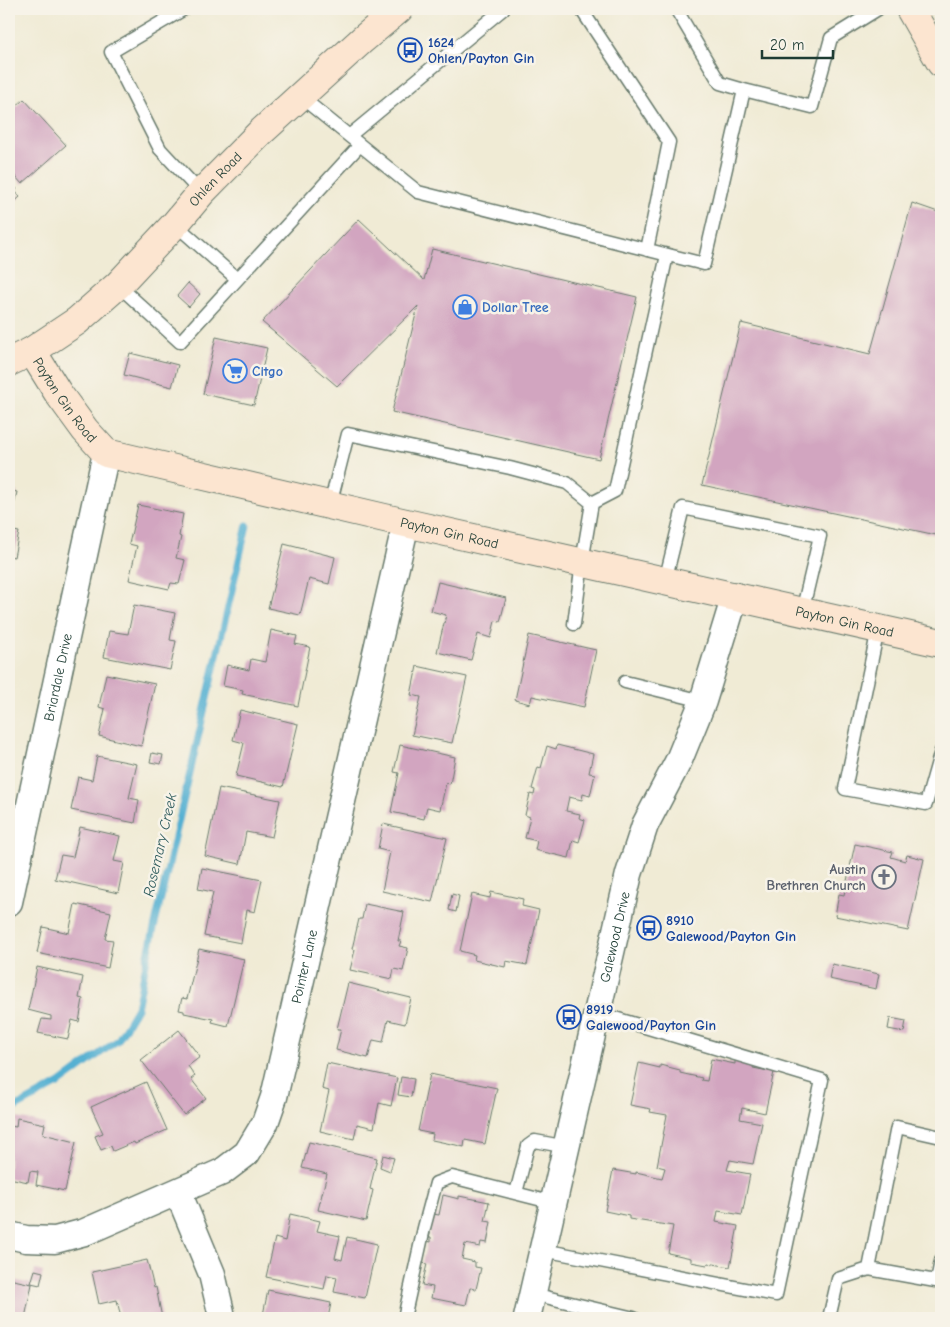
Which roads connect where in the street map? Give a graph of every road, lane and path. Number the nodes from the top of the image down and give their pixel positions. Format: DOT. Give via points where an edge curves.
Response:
graph roads {
  1 [pos="184,9"];
  2 [pos="399,9"];
  3 [pos="503,9"];
  4 [pos="581,9"];
  5 [pos="676,9"];
  6 [pos="878,9"];
  7 [pos="910,9"];
  8 [pos="941,63"];
  9 [pos="744,90"];
  10 [pos="301,97"];
  11 [pos="349,136"];
  12 [pos="360,145"];
  13 [pos="201,193"];
  14 [pos="175,224"];
  15 [pos="647,250"];
  16 [pos="667,255"];
  17 [pos="237,279"];
  18 [pos="118,284"];
  19 [pos="21,356"];
  20 [pos="106,453"];
  21 [pos="592,503"];
  22 [pos="330,505"];
  23 [pos="406,523"];
  24 [pos="582,562"];
  25 [pos="665,581"];
  26 [pos="735,596"];
  27 [pos="802,612"];
  28 [pos="574,624"];
  29 [pos="878,629"];
  30 [pos="941,643"];
  31 [pos="625,682"];
  32 [pos="703,701"];
  33 [pos="941,751"];
  34 [pos="9,902"];
  35 [pos="598,1013"];
  36 [pos="941,1137"];
  37 [pos="567,1147"];
  38 [pos="178,1192"];
  39 [pos="516,1194"];
  40 [pos="554,1203"];
  41 [pos="9,1235"];
  42 [pos="543,1250"];
  43 [pos="941,1260"];
  44 [pos="869,1269"];
  45 [pos="939,1281"];
  46 [pos="530,1306"];
  47 [pos="220,1318"];
  48 [pos="404,1318"];
  49 [pos="634,1318"];
  50 [pos="829,1318"];
  1 -- 13 [label="lane" via="111,52 160,149"];
  2 -- 10 [label="street, Ohlen Road"];
  3 -- 11 [label="lane"];
  4 -- 15 [label="lane" via="669,142"];
  5 -- 9 [label="lane" via="720,83"];
  6 -- 9 [label="lane" via="831,38 812,107"];
  7 -- 8 [label="street"];
  9 -- 16 [label="lane" via="704,264"];
  10 -- 11 [label="lane"];
  10 -- 13 [label="street, Ohlen Road"];
  11 -- 12 [label="lane"];
  12 -- 15 [label="lane" via="418,192"];
  12 -- 17 [label="lane"];
  13 -- 14 [label="street, Ohlen Road"];
  14 -- 17 [label="lane"];
  14 -- 18 [label="street, Ohlen Road"];
  15 -- 16 [label="lane"];
  16 -- 21 [label="lane" via="615,491"];
  17 -- 18 [label="lane" via="180,342"];
  18 -- 19 [label="street, Ohlen Road" via="77,321"];
  19 -- 20 [label="street, Payton Gin Road" via="58,393"];
  20 -- 22 [label="street, Payton Gin Road"];
  20 -- 34 [label="street, Briardale Drive"];
  21 -- 22 [label="lane" via="567,483 348,434"];
  21 -- 24 [label="lane"];
  22 -- 23 [label="street, Payton Gin Road"];
  23 -- 24 [label="street, Payton Gin Road"];
  23 -- 38 [label="street, Pointer Lane" via="274,1097 265,1123 247,1153 222,1172"];
  24 -- 25 [label="street, Payton Gin Road"];
  24 -- 28 [label="lane"];
  25 -- 26 [label="street, Payton Gin Road"];
  25 -- 27 [label="lane" via="683,508 820,536"];
  26 -- 27 [label="street, Payton Gin Road"];
  26 -- 32 [label="street, Galewood Drive"];
  27 -- 29 [label="street, Payton Gin Road"];
  29 -- 30 [label="street, Payton Gin Road"];
  29 -- 33 [label="lane" via="845,789 926,804"];
  31 -- 32 [label="lane"];
  32 -- 35 [label="street, Galewood Drive" via="679,760 645,825 629,874"];
  35 -- 37 [label="street, Galewood Drive"];
  35 -- 42 [label="lane" via="822,1080 776,1295"];
  36 -- 44 [label="lane" via="897,1127"];
  37 -- 39 [label="lane" via="534,1141 528,1146"];
  37 -- 40 [label="street, Galewood Drive"];
  38 -- 41 [label="street, Pointer Lane" via="85,1232 55,1240"];
  38 -- 47 [label="street" via="212,1274"];
  39 -- 40 [label="lane"];
  39 -- 48 [label="lane" via="452,1177 436,1183"];
  40 -- 42 [label="street, Galewood Drive"];
  42 -- 46 [label="street, Galewood Drive"];
  43 -- 45 [label="lane"];
  44 -- 45 [label="lane"];
  44 -- 50 [label="lane" via="838,1279"];
  46 -- 49 [label="lane"];
}
